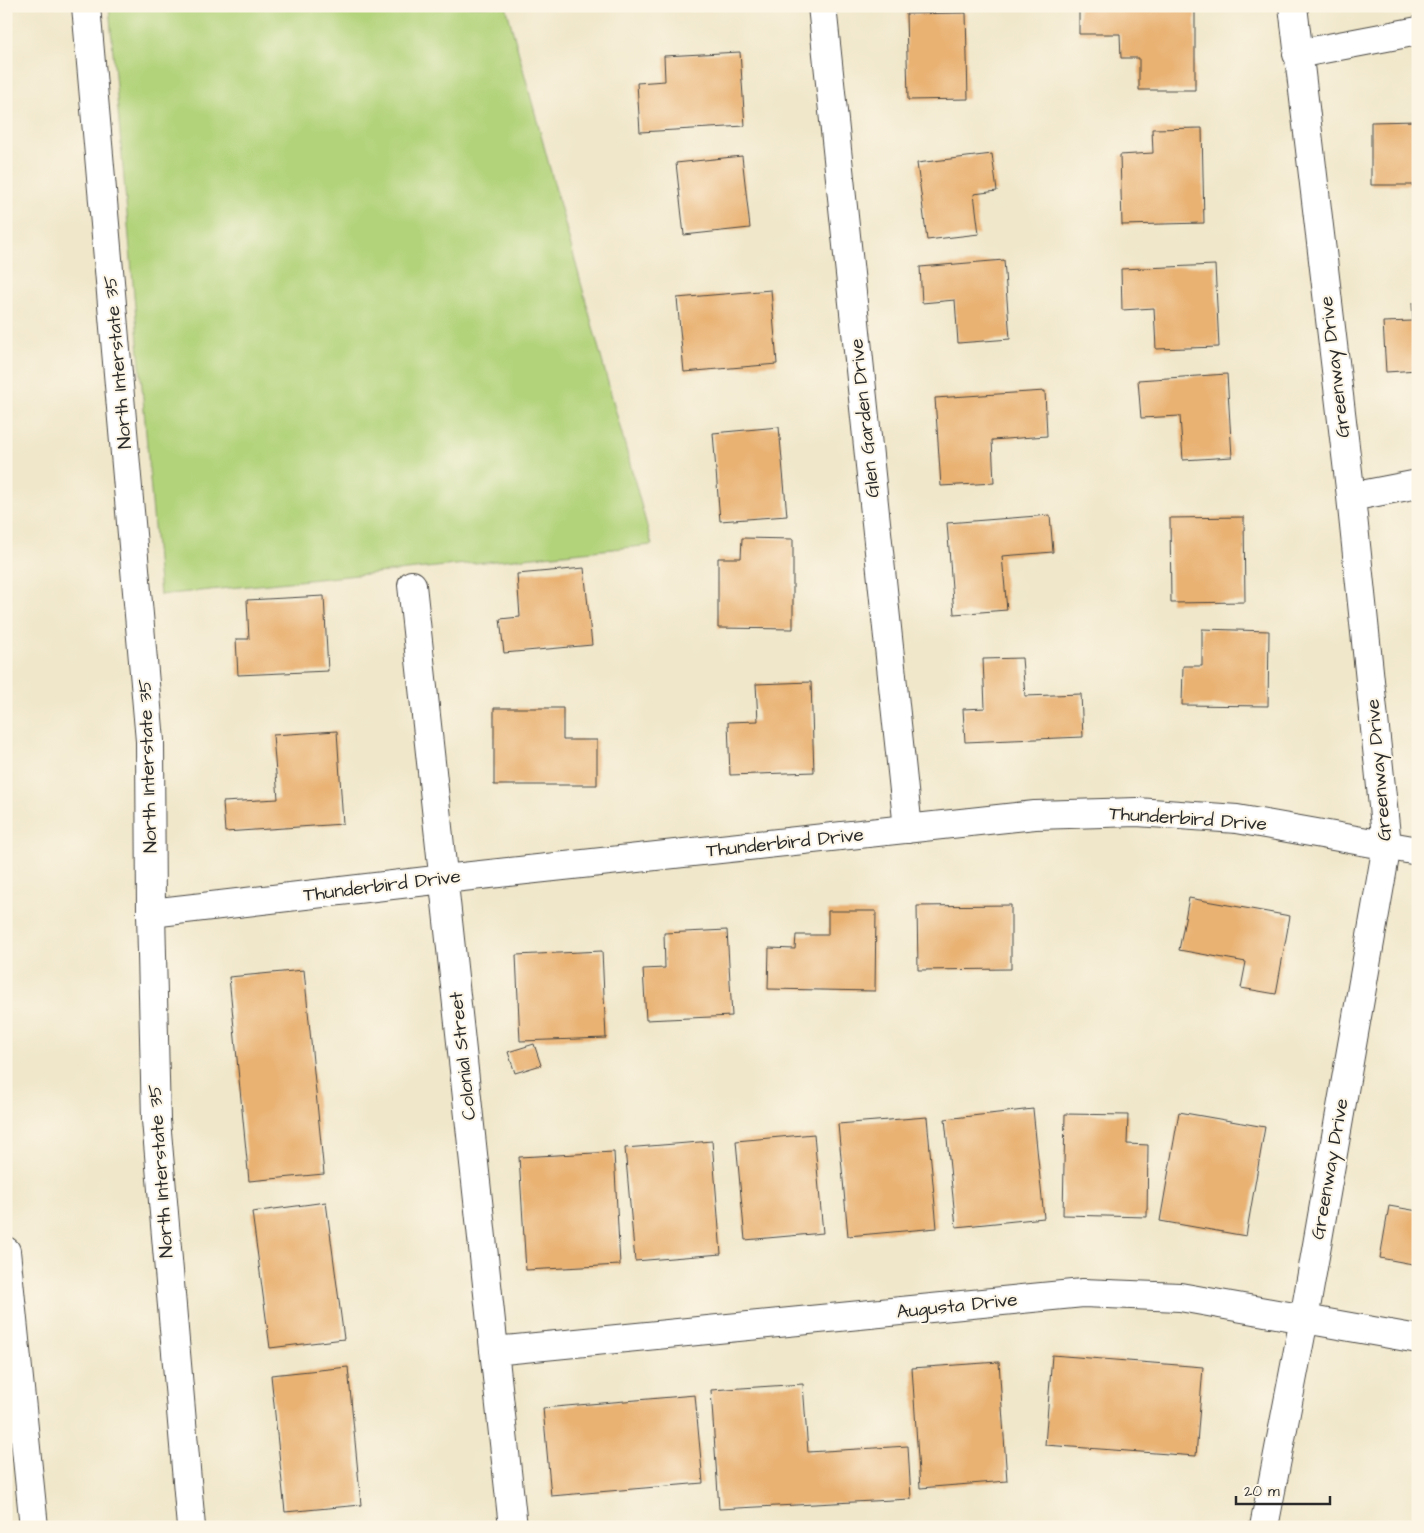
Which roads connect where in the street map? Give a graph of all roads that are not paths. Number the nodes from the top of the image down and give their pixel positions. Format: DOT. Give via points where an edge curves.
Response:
graph roads {
  1 [pos="86,6"];
  2 [pos="822,6"];
  3 [pos="1293,6"];
  4 [pos="1418,32"];
  5 [pos="1297,54"];
  6 [pos="1418,484"];
  7 [pos="1351,497"];
  8 [pos="412,585"];
  9 [pos="908,829"];
  10 [pos="1387,845"];
  11 [pos="1418,851"];
  12 [pos="444,879"];
  13 [pos="151,914"];
  14 [pos="6,1251"];
  15 [pos="1304,1319"];
  16 [pos="1418,1339"];
  17 [pos="494,1351"];
  18 [pos="24,1418"];
  19 [pos="34,1527"];
  20 [pos="53,1527"];
  21 [pos="191,1527"];
  22 [pos="513,1527"];
  23 [pos="1264,1527"];
  1 -- 13 [label="main road, North Interstate 35" via="150,741"];
  2 -- 9 [label="main road, Glen Garden Drive"];
  3 -- 5 [label="main road, Greenway Drive"];
  4 -- 5 [label="main road"];
  5 -- 7 [label="main road, Greenway Drive"];
  6 -- 7 [label="main road"];
  7 -- 10 [label="main road, Greenway Drive"];
  8 -- 12 [label="main road, Colonial Street"];
  9 -- 10 [label="main road, Thunderbird Drive" via="1034,815 1137,812 1237,819"];
  9 -- 12 [label="main road, Thunderbird Drive"];
  10 -- 11 [label="main road, Thunderbird Drive"];
  10 -- 15 [label="main road, Greenway Drive"];
  12 -- 13 [label="main road, Thunderbird Drive"];
  12 -- 17 [label="main road, Colonial Street"];
  13 -- 21 [label="main road, North Interstate 35" via="156,1120"];
  14 -- 18 [label="main road"];
  15 -- 16 [label="main road, Augusta Drive"];
  15 -- 17 [label="main road, Augusta Drive" via="1180,1297 1083,1293"];
  15 -- 23 [label="main road, Greenway Drive"];
  17 -- 22 [label="main road, Colonial Street"];
  18 -- 19 [label="main road"];
  18 -- 20 [label="main road"];
}
